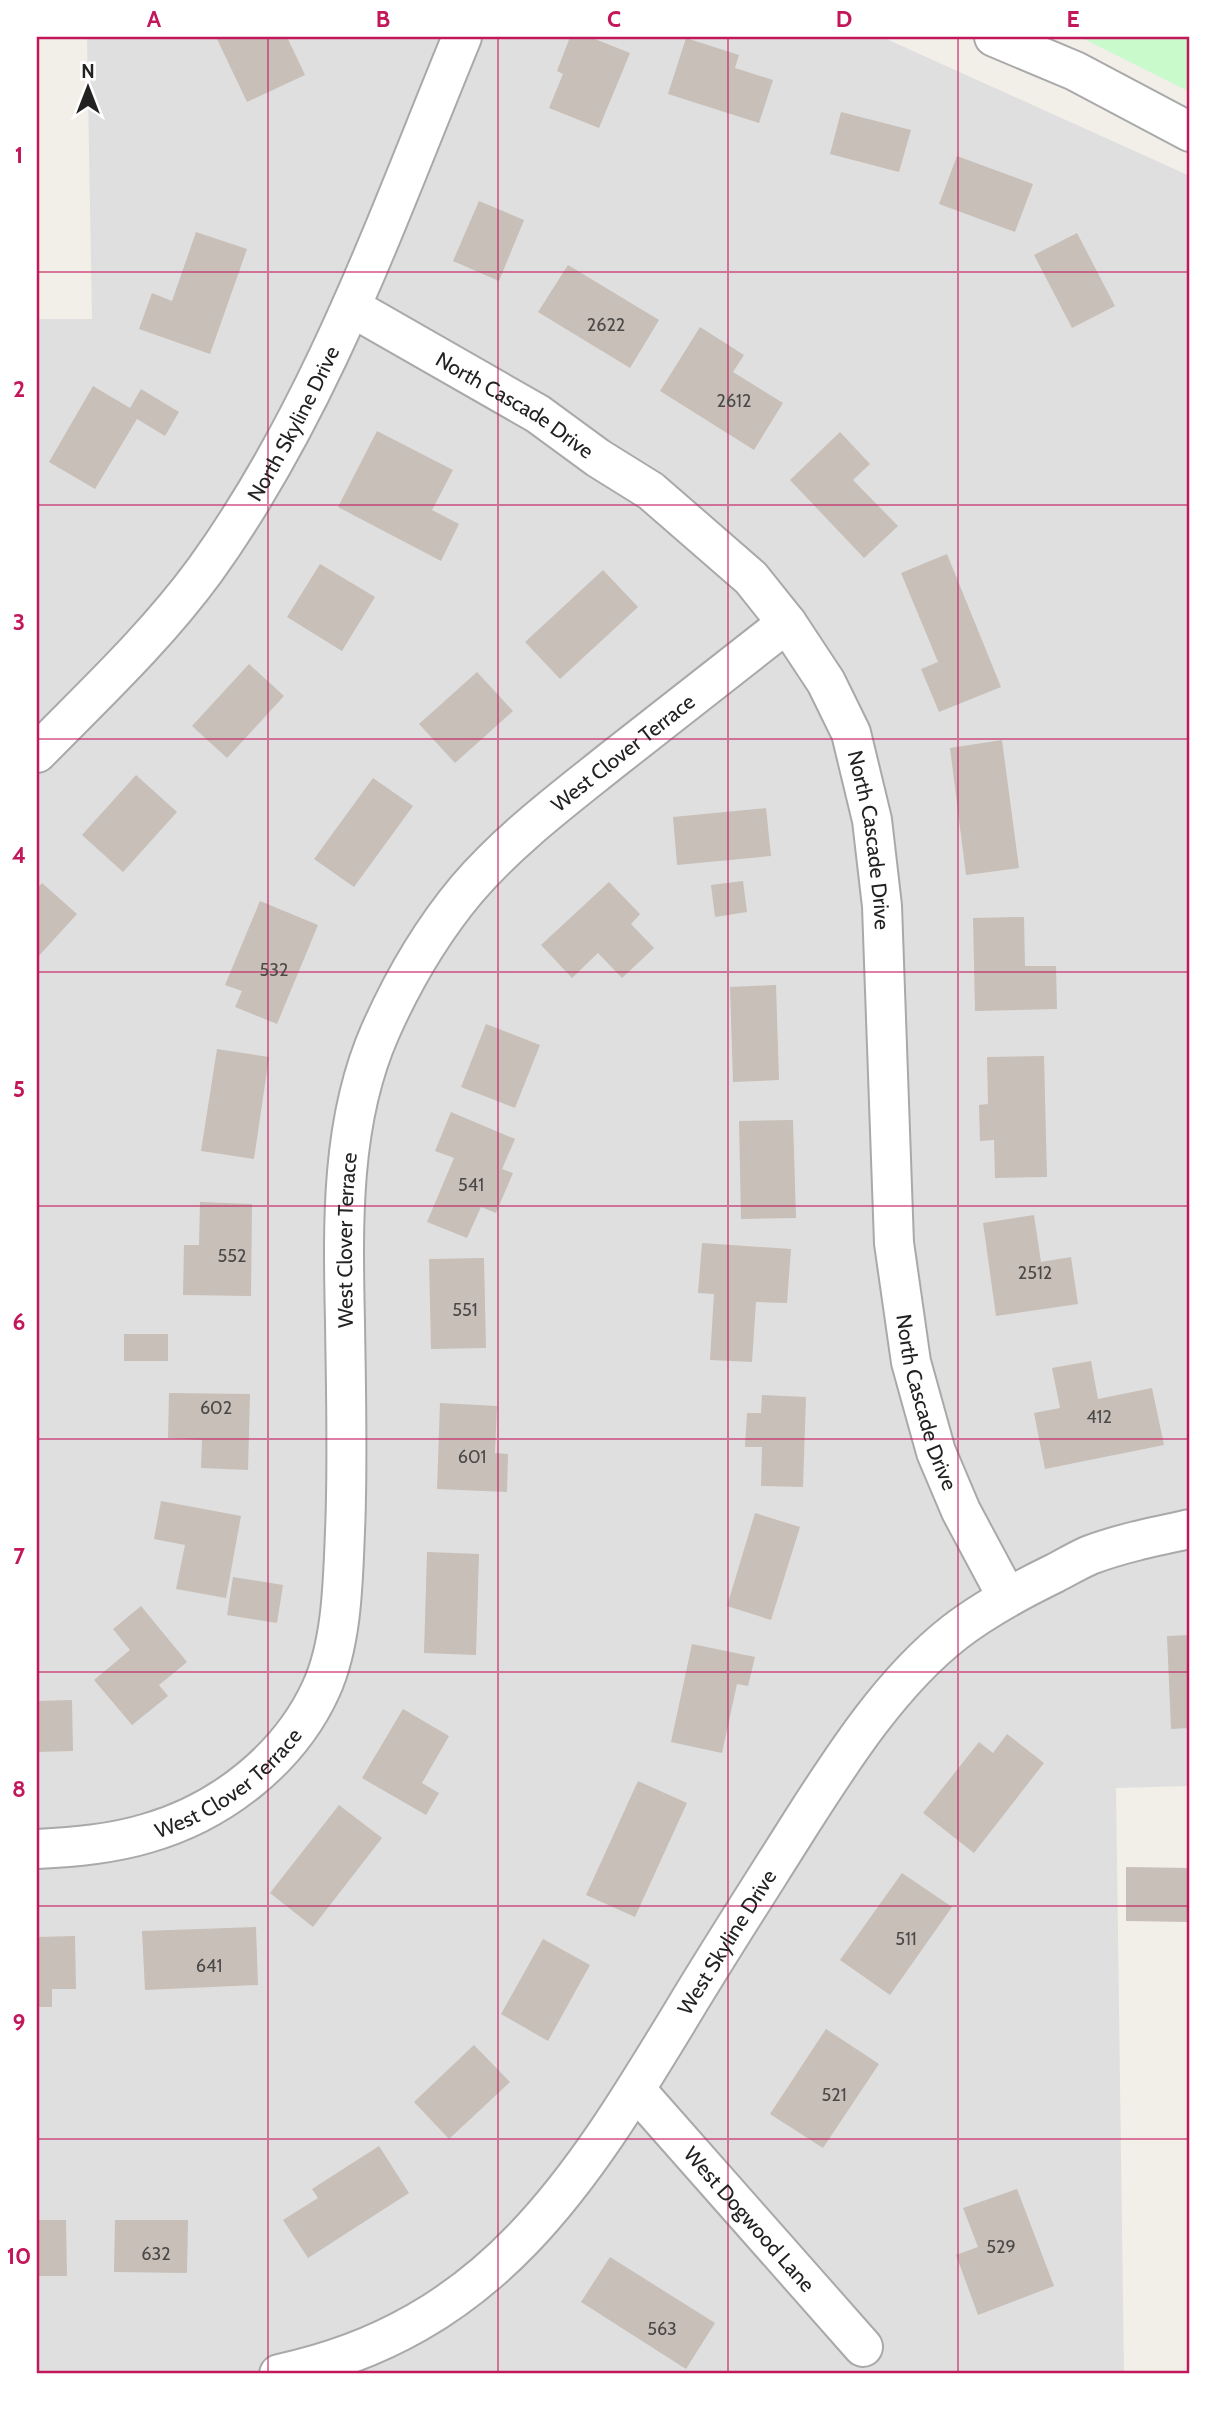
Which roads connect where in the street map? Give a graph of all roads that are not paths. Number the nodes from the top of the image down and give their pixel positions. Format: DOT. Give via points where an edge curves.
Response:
graph roads {
  1 [pos="462,37"];
  2 [pos="994,37"];
  3 [pos="1190,132"];
  4 [pos="351,307"];
  5 [pos="788,623"];
  6 [pos="37,753"];
  7 [pos="1190,1529"];
  8 [pos="1007,1597"];
  9 [pos="37,1849"];
  10 [pos="636,2090"];
  11 [pos="863,2347"];
  12 [pos="279,2374"];
  1 -- 4 [label="street, North Skyline Drive"];
  2 -- 3 [label="street" via="1075,71"];
  4 -- 5 [label="street, North Cascade Drive" via="538,414 651,491 751,578"];
  4 -- 6 [label="street, North Skyline Drive" via="286,442 204,571 139,650"];
  5 -- 8 [label="street, North Cascade Drive" via="826,682 851,733 872,820 882,906 894,1243 911,1362 936,1452"];
  5 -- 9 [label="street, West Clover Terrace" via="507,847 431,935 378,1036 360,1096 344,1186 347,1441 343,1589 321,1688 300,1724 270,1763 191,1817 102,1843"];
  7 -- 8 [label="street, West Skyline Drive" via="1089,1555"];
  8 -- 10 [label="street, West Skyline Drive" via="954,1633 915,1669 870,1722 821,1791"];
  10 -- 11 [label="street, West Dogwood Lane"];
  10 -- 12 [label="street, West Skyline Drive" via="552,2209 487,2274 453,2300 384,2340"];
}
